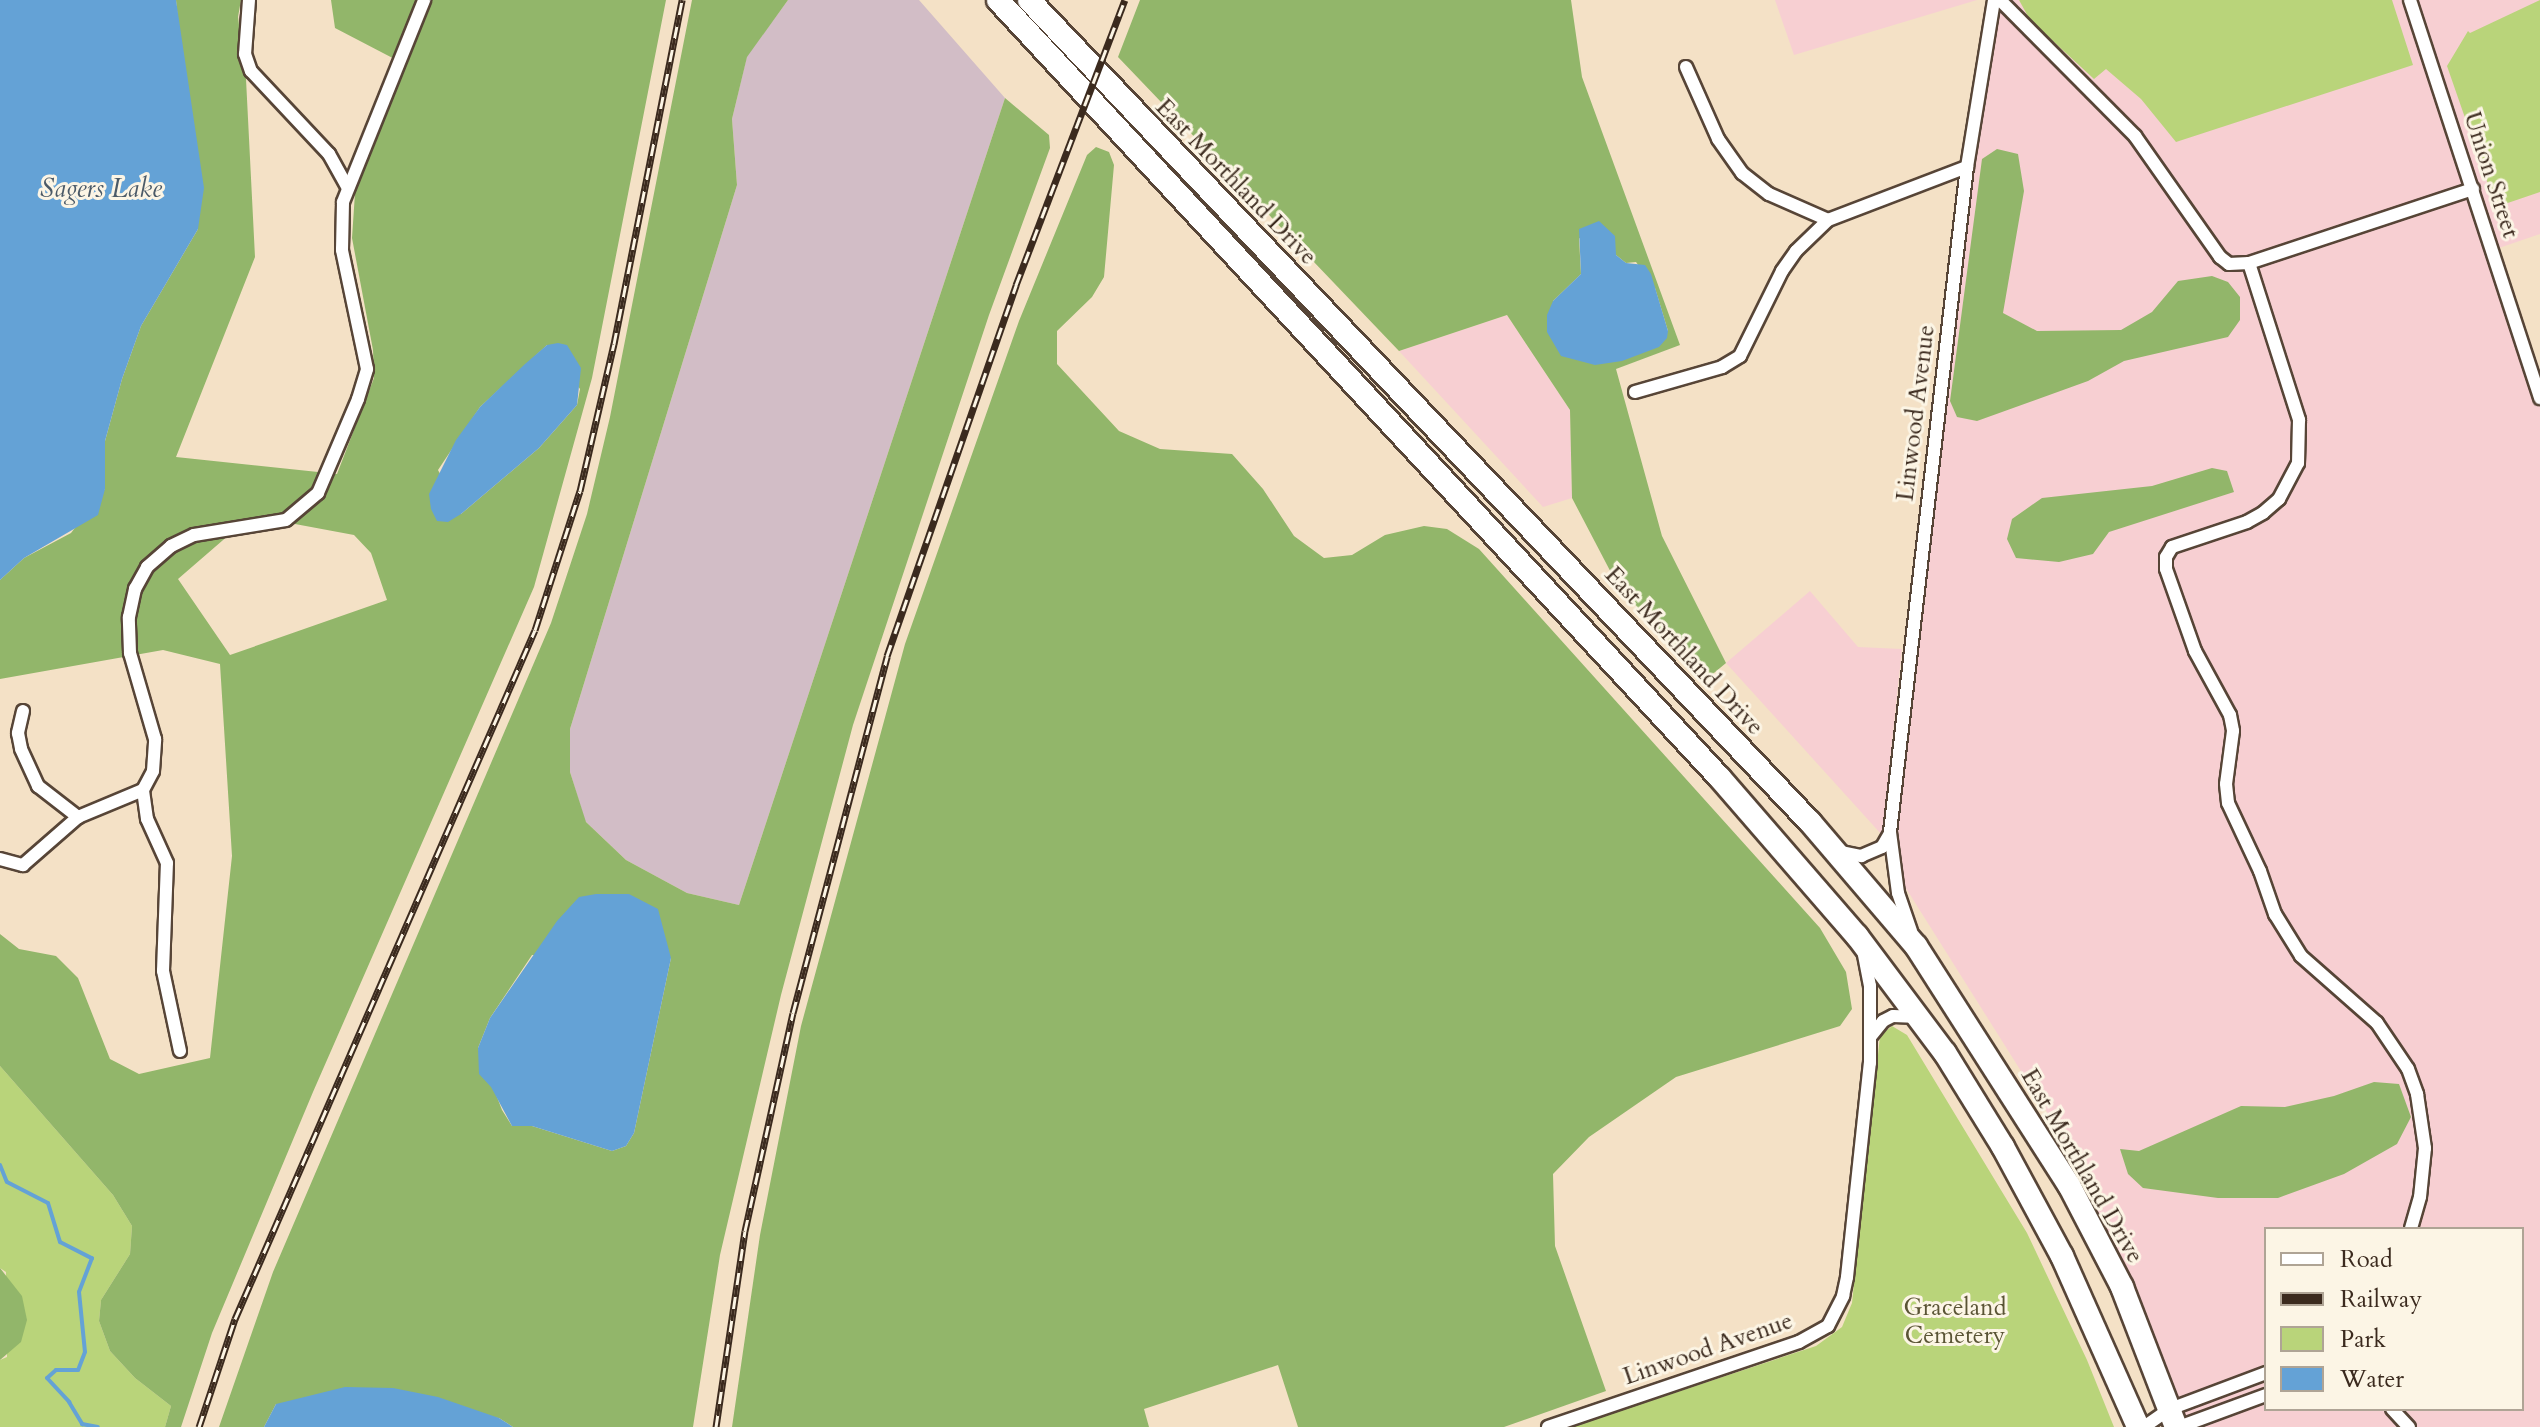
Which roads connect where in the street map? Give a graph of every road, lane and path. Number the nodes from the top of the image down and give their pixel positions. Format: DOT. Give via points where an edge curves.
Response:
graph roads {
  1 [pos="249,0"];
  2 [pos="424,0"];
  3 [pos="998,0"];
  4 [pos="1029,0"];
  5 [pos="1997,0"];
  6 [pos="2410,0"];
  7 [pos="1686,67"];
  8 [pos="1967,167"];
  9 [pos="348,188"];
  10 [pos="2473,189"];
  11 [pos="1828,220"];
  12 [pos="2249,263"];
  13 [pos="2535,363"];
  14 [pos="1635,392"];
  15 [pos="2540,398"];
  16 [pos="23,711"];
  17 [pos="143,790"];
  18 [pos="78,817"];
  19 [pos="1890,832"];
  20 [pos="1837,851"];
  21 [pos="0,859"];
  22 [pos="1860,940"];
  23 [pos="1916,946"];
  24 [pos="1920,1017"];
  25 [pos="1871,1036"];
  26 [pos="180,1051"];
  27 [pos="2412,1227"];
  28 [pos="2264,1374"];
  29 [pos="2264,1396"];
  30 [pos="2394,1411"];
  31 [pos="2175,1421"];
  32 [pos="1548,1427"];
  33 [pos="2141,1427"];
  34 [pos="2409,1427"];
  1 -- 9 [label="street" via="245,54 251,71 329,154"];
  2 -- 9 [label="street"];
  3 -- 22 [label="highway, East Morthland Drive" via="1720,778"];
  4 -- 20 [label="highway, East Morthland Drive"];
  5 -- 8 [label="street, Linwood Avenue"];
  5 -- 12 [label="street" via="2135,136 2220,257 2229,264"];
  6 -- 10 [label="street, Union Street"];
  7 -- 11 [label="street" via="1718,139 1742,173 1769,194"];
  8 -- 11 [label="street"];
  8 -- 19 [label="street, Linwood Avenue"];
  9 -- 17 [label="street" via="342,250 367,369 358,399 318,493 302,510 286,520 194,535 147,567 129,617 130,653 155,739 153,771"];
  10 -- 12 [label="street"];
  10 -- 13 [label="street, Union Street"];
  11 -- 14 [label="street" via="1782,271 1740,356 1722,367"];
  12 -- 27 [label="street" via="2299,420 2298,463 2279,499 2263,513 2172,547 2166,569 2195,651 2230,715 2228,803 2275,914 2301,956 2377,1023 2408,1069 2425,1148"];
  13 -- 15 [label="street, Union Street"];
  16 -- 18 [label="street" via="21,749 38,786"];
  17 -- 18 [label="street"];
  17 -- 26 [label="street" via="147,819 167,863 163,971"];
  18 -- 21 [label="street" via="23,865"];
  19 -- 20 [label="street" via="1876,851 1854,856"];
  19 -- 23 [label="street, Linwood Avenue" via="1898,893"];
  20 -- 23 [label="highway, East Morthland Drive"];
  22 -- 24 [label="highway, East Morthland Drive"];
  22 -- 25 [label="street, Linwood Avenue" via="1870,986"];
  23 -- 31 [label="highway, East Morthland Drive" via="2069,1185 2122,1287"];
  24 -- 25 [label="street" via="1893,1016"];
  24 -- 33 [label="highway, East Morthland Drive" via="2003,1147 2062,1256"];
  25 -- 32 [label="street, Linwood Avenue" via="1847,1277 1828,1326 1799,1342"];
  28 -- 31 [label="street"];
  29 -- 31 [label="street"];
  30 -- 34 [label="street"];
  31 -- 33 [label="street"];
}
